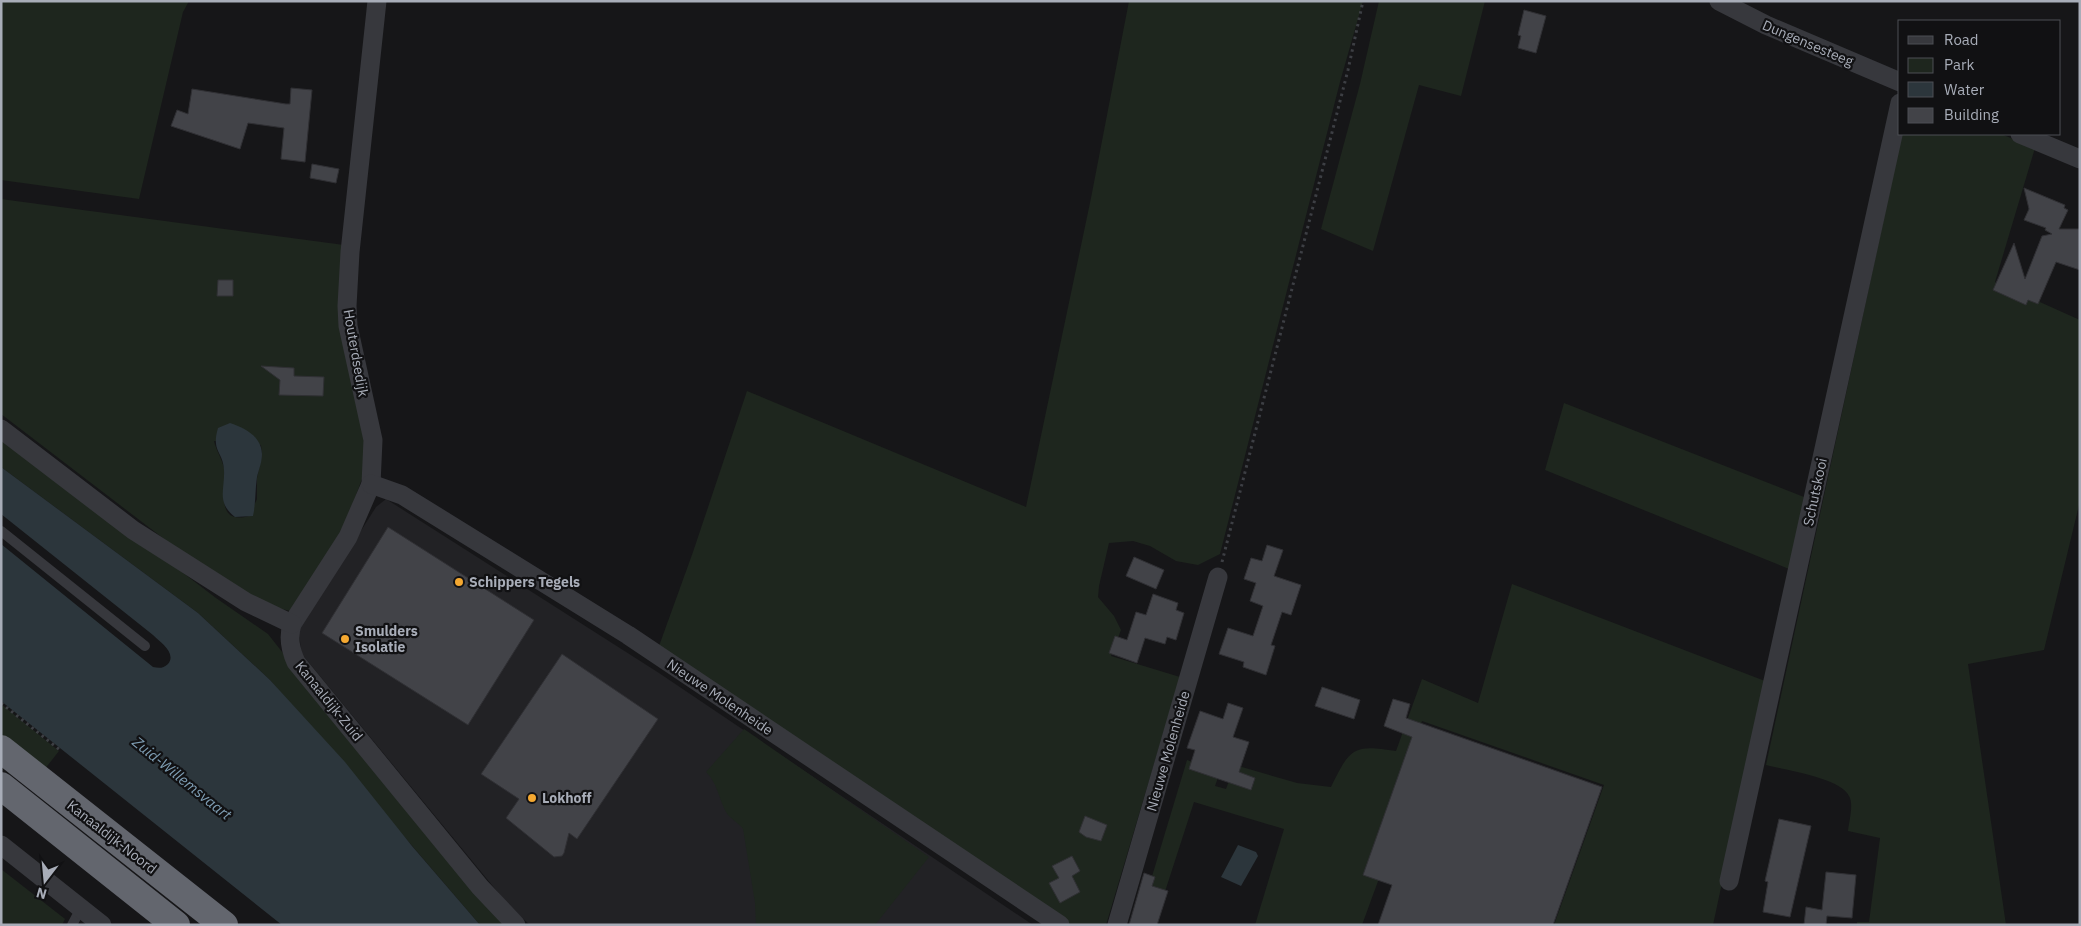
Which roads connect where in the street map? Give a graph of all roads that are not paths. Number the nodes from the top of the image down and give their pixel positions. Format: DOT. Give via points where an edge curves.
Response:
graph roads {
  1 [pos="377,1"];
  2 [pos="1719,1"];
  3 [pos="1898,81"];
  4 [pos="1898,113"];
  5 [pos="2022,135"];
  6 [pos="2080,159"];
  7 [pos="1,429"];
  8 [pos="371,484"];
  9 [pos="1,531"];
  10 [pos="1218,577"];
  11 [pos="292,624"];
  12 [pos="145,646"];
  13 [pos="1,748"];
  14 [pos="1,786"];
  15 [pos="1,845"];
  16 [pos="1729,881"];
  17 [pos="81,908"];
  18 [pos="72,925"];
  19 [pos="102,925"];
  20 [pos="176,925"];
  21 [pos="224,925"];
  22 [pos="516,925"];
  23 [pos="1060,925"];
  24 [pos="1118,925"];
  1 -- 8 [label="street, Houterdsedijk" via="347,306 373,440"];
  2 -- 3 [label="street, Dungensesteeg" via="1766,26"];
  4 -- 16 [label="street, Schutskooi"];
  5 -- 6 [label="street"];
  7 -- 11 [label="street" via="133,530 246,602"];
  8 -- 11 [label="street, Houterdsedijk" via="348,537"];
  8 -- 23 [label="street, Nieuwe Molenheide" via="402,495 628,635"];
  9 -- 12 [label="lane"];
  10 -- 24 [label="street, Nieuwe Molenheide"];
  11 -- 22 [label="street, Kanaaldijk-Zuid" via="290,640 296,662 480,887"];
  13 -- 21 [label="highway, Kanaaldijk-Noord"];
  14 -- 20 [label="highway, Kanaaldijk-Noord"];
  15 -- 17 [label="street"];
  17 -- 18 [label="lane"];
  17 -- 19 [label="street"];
}
